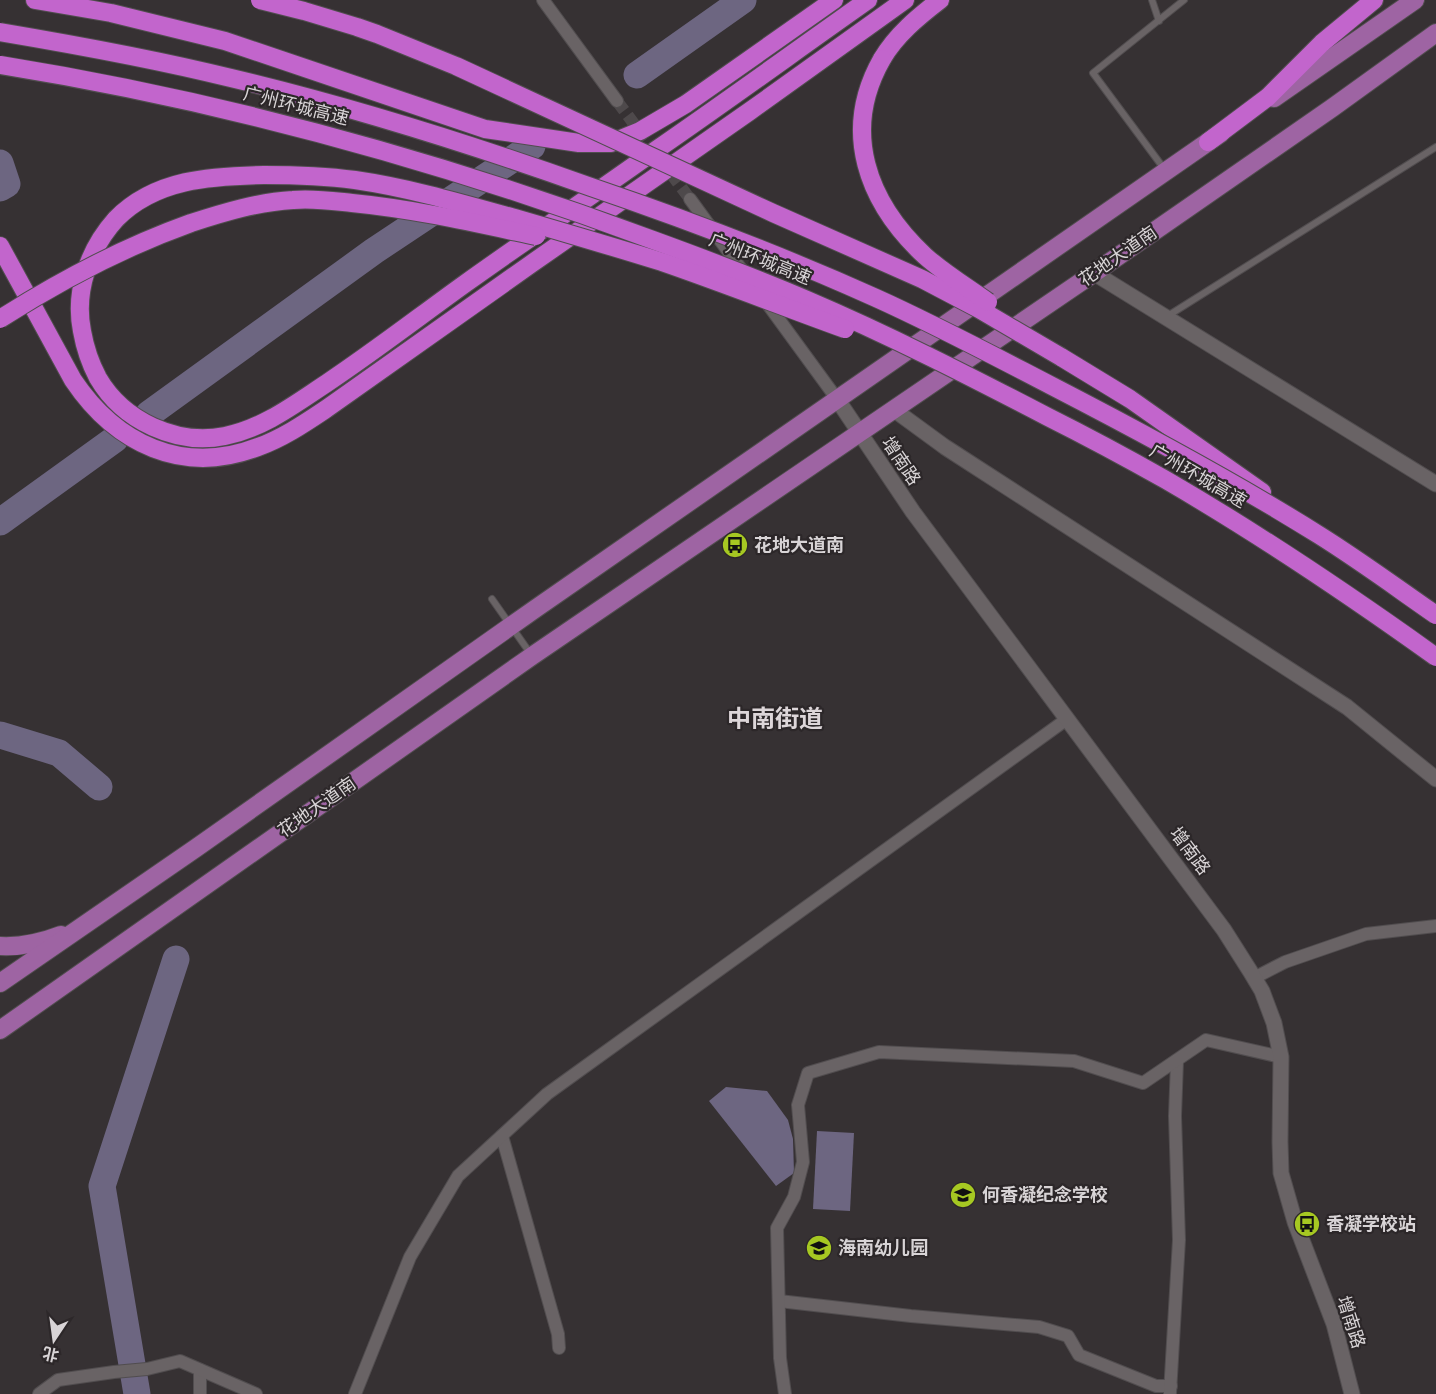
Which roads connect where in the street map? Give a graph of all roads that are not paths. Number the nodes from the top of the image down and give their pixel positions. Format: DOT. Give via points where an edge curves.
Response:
graph roads {
  1 [pos="35,0"];
  2 [pos="260,0"];
  3 [pos="543,0"];
  4 [pos="834,0"];
  5 [pos="868,0"];
  6 [pos="905,0"];
  7 [pos="940,0"];
  8 [pos="1152,0"];
  9 [pos="1184,0"];
  10 [pos="1374,0"];
  11 [pos="1415,0"];
  12 [pos="1159,21"];
  13 [pos="0,32"];
  14 [pos="1436,33"];
  15 [pos="0,65"];
  16 [pos="618,101"];
  17 [pos="1208,142"];
  18 [pos="1436,147"];
  19 [pos="1166,171"];
  20 [pos="690,199"];
  21 [pos="0,246"];
  22 [pos="681,269"];
  23 [pos="1094,273"];
  24 [pos="0,318"];
  25 [pos="1166,318"];
  26 [pos="1062,357"];
  27 [pos="837,399"];
  28 [pos="893,409"];
  29 [pos="1046,416"];
  30 [pos="859,433"];
  31 [pos="1436,484"];
  32 [pos="1354,557"];
  33 [pos="492,599"];
  34 [pos="1436,615"];
  35 [pos="511,626"];
  36 [pos="532,656"];
  37 [pos="1436,657"];
  38 [pos="1067,718"];
  39 [pos="1436,779"];
  40 [pos="85,925"];
  41 [pos="1436,926"];
  42 [pos="0,946"];
  43 [pos="1254,978"];
  44 [pos="0,983"];
  45 [pos="0,1030"];
  46 [pos="1281,1057"];
  47 [pos="1176,1061"];
  48 [pos="502,1136"];
  49 [pos="779,1301"];
  50 [pos="559,1348"];
  51 [pos="200,1370"];
  52 [pos="1170,1390"];
  53 [pos="39,1394"];
  54 [pos="201,1394"];
  55 [pos="256,1394"];
  56 [pos="355,1394"];
  57 [pos="785,1394"];
  58 [pos="1352,1394"];
  1 -- 4 [label="highway" via="206,36 485,129 579,143 611,143 640,131 686,104"];
  2 -- 26 [label="highway, bridge" via="357,27 456,66 922,279"];
  3 -- 16 [label="street"];
  5 -- 22 [label="highway, bridge" via="716,109 484,270 344,371 268,421 222,437 205,438 150,426 112,397 98,378 81,324 83,282 100,239 116,219 152,193 191,180 284,175 395,187 483,209 638,255"];
  6 -- 21 [label="highway" via="334,404 287,434 237,454 216,458 174,455 137,441 110,423 73,380"];
  7 -- 26 [label="highway, bridge" via="894,41 871,81 862,135 867,170 883,205 932,262"];
  8 -- 12 [label="lane"];
  9 -- 12 [label="lane"];
  10 -- 17 [label="highway" via="1322,43 1268,97"];
  11 -- 17 [label="main road, 花地大道南"];
  12 -- 19 [label="lane" via="1093,73"];
  13 -- 32 [label="highway, 广州环城高速, bridge" via="265,86 540,169 726,236 876,298 1005,362 1193,461"];
  14 -- 23 [label="main road, 花地大道南"];
  15 -- 29 [label="highway, 广州环城高速, bridge" via="228,110 380,150 531,196 799,297"];
  17 -- 19 [label="main road, 花地大道南"];
  18 -- 25 [label="lane"];
  19 -- 27 [label="main road, 花地大道南"];
  20 -- 27 [label="street"];
  22 -- 24 [label="highway, bridge" via="429,213 360,203 294,200 241,208 165,233 83,270"];
  22 -- 29 [label="highway, bridge" via="912,355"];
  23 -- 25 [label="street"];
  23 -- 28 [label="main road, 花地大道南"];
  25 -- 31 [label="street"];
  26 -- 32 [label="highway, bridge" via="1130,399"];
  27 -- 30 [label="street, 增南路"];
  27 -- 35 [label="main road, 花地大道南"];
  28 -- 30 [label="main road, 花地大道南"];
  28 -- 39 [label="street" via="945,447 1347,707"];
  29 -- 37 [label="highway, 广州环城高速, bridge" via="1233,520"];
  30 -- 36 [label="main road, 花地大道南"];
  30 -- 38 [label="street, 增南路"];
  32 -- 34 [label="highway, 广州环城高速, bridge"];
  33 -- 35 [label="lane"];
  35 -- 36 [label="lane"];
  35 -- 40 [label="main road, 花地大道南"];
  36 -- 45 [label="main road, 花地大道南"];
  38 -- 43 [label="street, 增南路" via="1224,930"];
  38 -- 48 [label="street" via="548,1094"];
  40 -- 42 [label="main road" via="49,940"];
  40 -- 44 [label="main road, 花地大道南"];
  41 -- 43 [label="street" via="1366,934 1285,962"];
  43 -- 46 [label="street, 增南路" via="1274,1023"];
  46 -- 47 [label="street" via="1206,1041"];
  46 -- 58 [label="street, 增南路" via="1281,1173 1294,1222 1334,1324"];
  47 -- 49 [label="street" via="1143,1083 1074,1061 879,1052 808,1073 798,1105 803,1162 794,1197 777,1228"];
  47 -- 52 [label="street" via="1179,1240"];
  48 -- 50 [label="street"];
  48 -- 56 [label="street" via="458,1176 410,1257"];
  49 -- 52 [label="street" via="1039,1327 1068,1336 1079,1355"];
  49 -- 57 [label="street"];
  51 -- 53 [label="street" via="180,1361 58,1380"];
  51 -- 54 [label="street"];
  51 -- 55 [label="street"];
}
